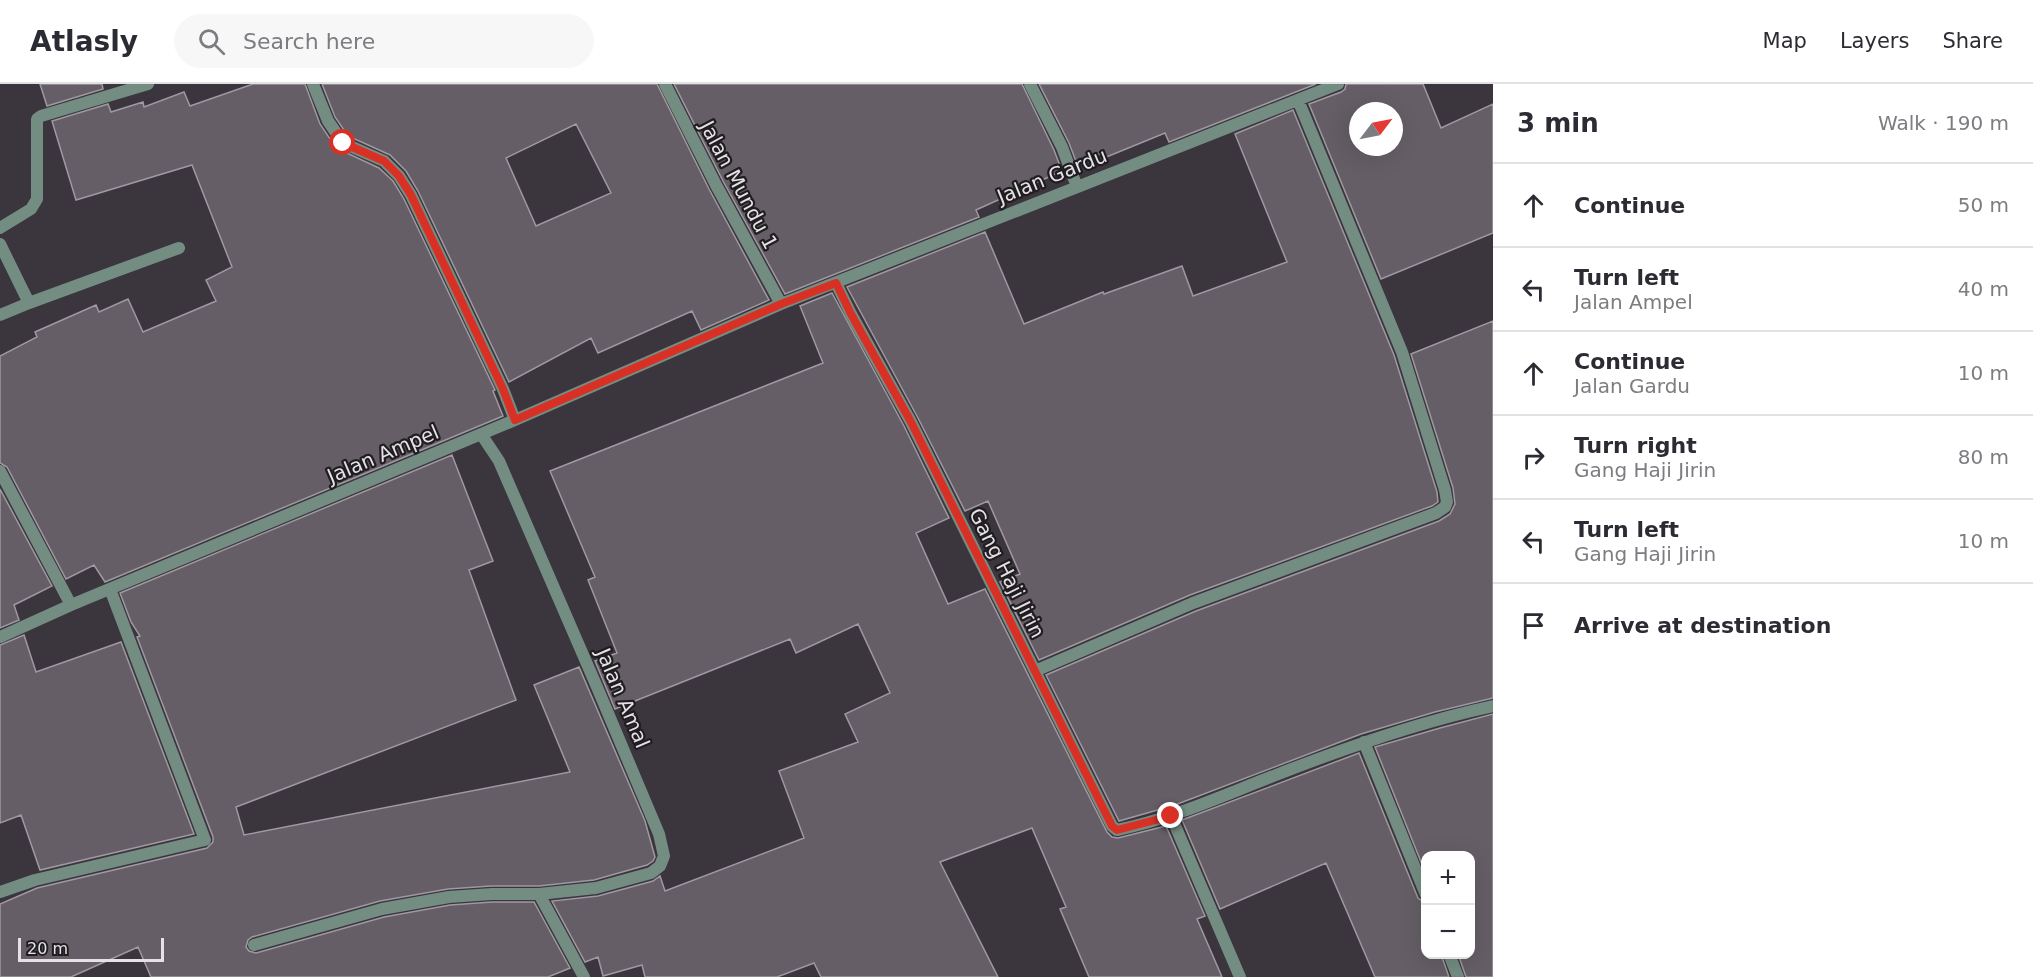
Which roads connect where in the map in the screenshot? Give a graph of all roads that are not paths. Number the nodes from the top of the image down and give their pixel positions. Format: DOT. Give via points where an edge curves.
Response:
graph roads {
  1 [pos="148,84"];
  2 [pos="313,84"];
  3 [pos="665,84"];
  4 [pos="1029,84"];
  5 [pos="1338,84"];
  6 [pos="1298,100"];
  7 [pos="1077,187"];
  8 [pos="0,228"];
  9 [pos="0,244"];
  10 [pos="179,248"];
  11 [pos="836,283"];
  12 [pos="29,303"];
  13 [pos="781,304"];
  14 [pos="0,315"];
  15 [pos="515,420"];
  16 [pos="481,434"];
  17 [pos="0,471"];
  18 [pos="110,589"];
  19 [pos="71,605"];
  20 [pos="0,638"];
  21 [pos="1035,671"];
  22 [pos="1493,706"];
  23 [pos="1364,742"];
  24 [pos="1171,816"];
  25 [pos="1421,885"];
  26 [pos="0,892"];
  27 [pos="539,894"];
  28 [pos="254,945"];
  29 [pos="1451,959"];
  30 [pos="584,977"];
  31 [pos="1240,977"];
  32 [pos="1458,977"];
  1 -- 8 [label="street" via="37,119 37,199 31,209"];
  2 -- 15 [label="street" via="328,121 343,143 384,161 411,195"];
  3 -- 13 [label="street, Jalan Mundu 1"];
  4 -- 7 [label="street" via="1062,147"];
  5 -- 6 [label="street, Jalan Gardu"];
  6 -- 7 [label="street, Jalan Gardu"];
  6 -- 21 [label="street" via="1404,358 1445,490 1445,507 1399,528 1193,603"];
  7 -- 11 [label="street, Jalan Gardu"];
  9 -- 12 [label="street"];
  10 -- 12 [label="street"];
  11 -- 13 [label="street, Jalan Gardu"];
  11 -- 21 [label="street, Gang Haji Jirin" via="911,422"];
  12 -- 14 [label="street"];
  13 -- 15 [label="street, Jalan Ampel"];
  15 -- 16 [label="street, Jalan Ampel"];
  16 -- 18 [label="street, Jalan Ampel"];
  16 -- 27 [label="street, Jalan Amal" via="499,461 593,677 659,834 664,856 651,873 596,888"];
  17 -- 19 [label="street"];
  18 -- 19 [label="street, Jalan Ampel"];
  18 -- 26 [label="street" via="205,840 35,880"];
  19 -- 20 [label="street, Jalan Ampel"];
  21 -- 24 [label="street, Gang Haji Jirin" via="1112,826 1117,830"];
  22 -- 23 [label="street" via="1428,721"];
  23 -- 24 [label="street"];
  23 -- 25 [label="street"];
  24 -- 31 [label="street"];
  27 -- 28 [label="street" via="438,899 382,909"];
  27 -- 30 [label="street"];
  29 -- 32 [label="street"];
}
